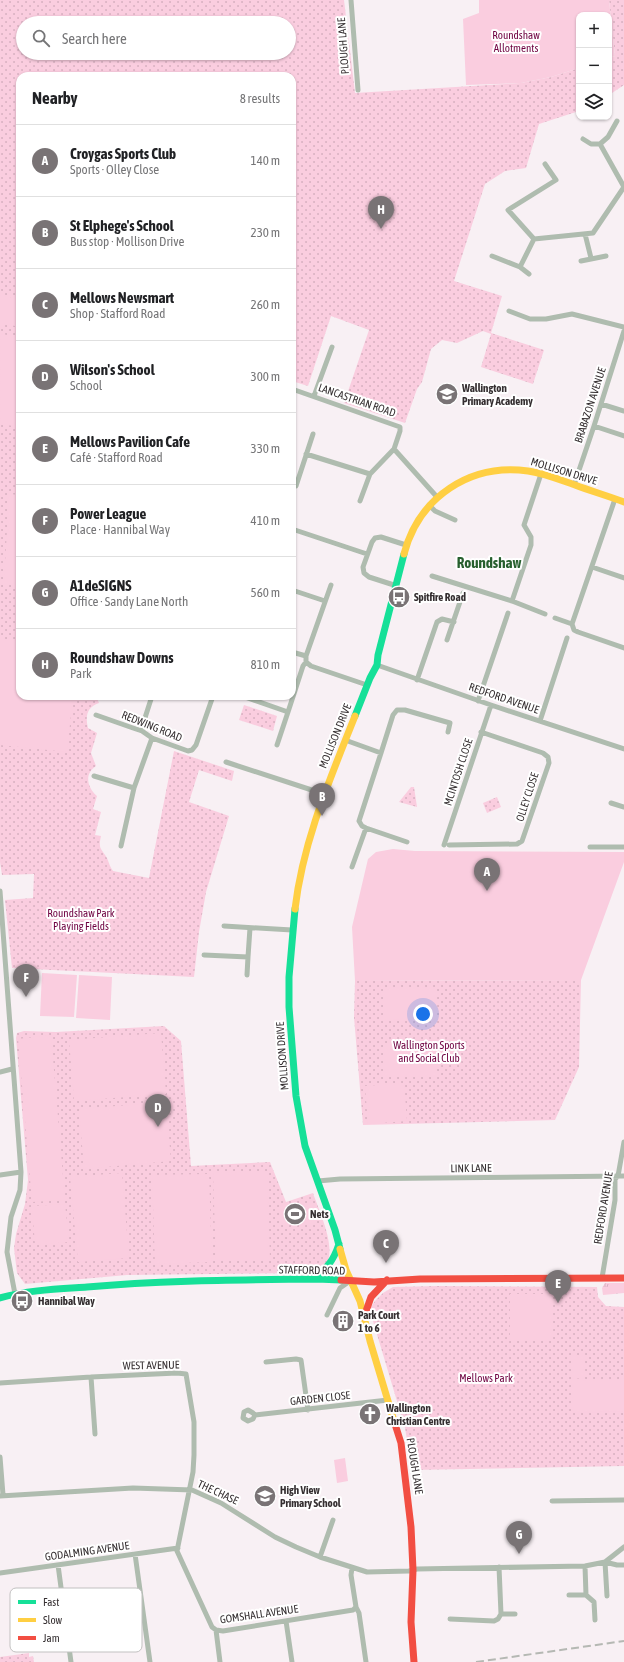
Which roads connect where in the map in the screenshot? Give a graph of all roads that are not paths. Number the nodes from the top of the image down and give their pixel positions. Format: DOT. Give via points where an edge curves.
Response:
graph roads {
  1 [pos="351,0"];
  2 [pos="358,90"];
  3 [pos="617,121"];
  4 [pos="583,139"];
  5 [pos="600,144"];
  6 [pos="545,164"];
  7 [pos="624,187"];
  8 [pos="585,234"];
  9 [pos="534,239"];
  10 [pos="492,256"];
  11 [pos="606,256"];
  12 [pos="591,258"];
  13 [pos="580,261"];
  14 [pos="520,267"];
  15 [pos="529,274"];
  16 [pos="509,311"];
  17 [pos="624,327"];
  18 [pos="624,331"];
  19 [pos="332,347"];
  20 [pos="296,390"];
  21 [pos="314,396"];
  22 [pos="601,404"];
  23 [pos="624,411"];
  24 [pos="594,426"];
  25 [pos="314,434"];
  26 [pos="624,436"];
  27 [pos="394,449"];
  28 [pos="306,454"];
  29 [pos="370,474"];
  30 [pos="541,474"];
  31 [pos="574,485"];
  32 [pos="296,486"];
  33 [pos="436,497"];
  34 [pos="616,499"];
  35 [pos="360,501"];
  36 [pos="624,502"];
  37 [pos="429,505"];
  38 [pos="455,520"];
  39 [pos="296,530"];
  40 [pos="406,545"];
  41 [pos="367,554"];
  42 [pos="592,567"];
  43 [pos="432,576"];
  44 [pos="624,578"];
  45 [pos="330,585"];
  46 [pos="397,586"];
  47 [pos="296,591"];
  48 [pos="463,593"];
  49 [pos="325,601"];
  50 [pos="512,601"];
  51 [pos="508,613"];
  52 [pos="545,614"];
  53 [pos="555,618"];
  54 [pos="454,622"];
  55 [pos="572,624"];
  56 [pos="567,638"];
  57 [pos="447,640"];
  58 [pos="624,648"];
  59 [pos="296,654"];
  60 [pos="306,659"];
  61 [pos="377,665"];
  62 [pos="417,680"];
  63 [pos="367,685"];
  64 [pos="296,687"];
  65 [pos="151,700"];
  66 [pos="212,700"];
  67 [pos="254,700"];
  68 [pos="292,700"];
  69 [pos="478,701"];
  70 [pos="491,705"];
  71 [pos="288,712"];
  72 [pos="96,715"];
  73 [pos="540,721"];
  74 [pos="142,731"];
  75 [pos="448,732"];
  76 [pos="481,732"];
  77 [pos="152,738"];
  78 [pos="345,740"];
  79 [pos="277,745"];
  80 [pos="624,749"];
  81 [pos="381,753"];
  82 [pos="226,762"];
  83 [pos="94,776"];
  84 [pos="134,788"];
  85 [pos="324,794"];
  86 [pos="611,802"];
  87 [pos="624,807"];
  88 [pos="366,828"];
  89 [pos="407,842"];
  90 [pos="446,845"];
  91 [pos="121,846"];
  92 [pos="590,847"];
  93 [pos="624,847"];
  94 [pos="352,867"];
  95 [pos="0,891"];
  96 [pos="224,926"];
  97 [pos="250,928"];
  98 [pos="292,930"];
  99 [pos="204,955"];
  100 [pos="248,957"];
  101 [pos="247,975"];
  102 [pos="12,1069"];
  103 [pos="0,1072"];
  104 [pos="624,1142"];
  105 [pos="20,1172"];
  106 [pos="0,1175"];
  107 [pos="621,1176"];
  108 [pos="318,1181"];
  109 [pos="339,1244"];
  110 [pos="602,1278"];
  111 [pos="624,1278"];
  112 [pos="297,1280"];
  113 [pos="387,1280"];
  114 [pos="350,1281"];
  115 [pos="15,1294"];
  116 [pos="0,1298"];
  117 [pos="327,1315"];
  118 [pos="364,1317"];
  119 [pos="266,1362"];
  120 [pos="91,1377"];
  121 [pos="0,1383"];
  122 [pos="388,1400"];
  123 [pos="308,1410"];
  124 [pos="255,1415"];
  125 [pos="96,1434"];
  126 [pos="0,1457"];
  127 [pos="189,1490"];
  128 [pos="1,1496"];
  129 [pos="624,1500"];
  130 [pos="552,1501"];
  131 [pos="333,1520"];
  132 [pos="624,1547"];
  133 [pos="178,1548"];
  134 [pos="136,1554"];
  135 [pos="320,1557"];
  136 [pos="605,1562"];
  137 [pos="58,1565"];
  138 [pos="624,1565"];
  139 [pos="585,1566"];
  140 [pos="499,1567"];
  141 [pos="352,1568"];
  142 [pos="413,1570"];
  143 [pos="0,1573"];
  144 [pos="61,1588"];
  145 [pos="140,1588"];
  146 [pos="569,1595"];
  147 [pos="586,1595"];
  148 [pos="607,1596"];
  149 [pos="142,1600"];
  150 [pos="356,1607"];
  151 [pos="501,1614"];
  152 [pos="515,1614"];
  153 [pos="450,1619"];
  154 [pos="286,1620"];
  155 [pos="595,1620"];
  156 [pos="216,1630"];
  157 [pos="70,1652"];
  158 [pos="414,1661"];
  159 [pos="71,1662"];
  160 [pos="150,1662"];
  161 [pos="220,1662"];
  162 [pos="292,1662"];
  163 [pos="366,1662"];
  1 -- 2 [label="street, PLOUGH LANE"];
  3 -- 5 [label="street" via="608,137"];
  4 -- 5 [label="street" via="591,144"];
  5 -- 7 [label="street"];
  6 -- 9 [label="street" via="556,180 508,210"];
  7 -- 8 [label="street" via="593,233"];
  8 -- 9 [label="street"];
  8 -- 12 [label="street"];
  9 -- 14 [label="street"];
  10 -- 14 [label="street"];
  11 -- 12 [label="street"];
  12 -- 13 [label="street"];
  14 -- 15 [label="street"];
  16 -- 17 [label="street" via="530,319 572,314"];
  18 -- 22 [label="street, BRABAZON AVENUE"];
  19 -- 21 [label="street"];
  20 -- 21 [label="street, LANCASTRIAN ROAD"];
  21 -- 27 [label="street, LANCASTRIAN ROAD" via="400,427"];
  22 -- 23 [label="street"];
  22 -- 24 [label="street, BRABAZON AVENUE"];
  24 -- 26 [label="street"];
  24 -- 31 [label="street, BRABAZON AVENUE"];
  25 -- 28 [label="street"];
  27 -- 29 [label="street"];
  27 -- 33 [label="street"];
  28 -- 29 [label="street"];
  28 -- 32 [label="street"];
  29 -- 35 [label="street"];
  30 -- 31 [label="main road, MOLLISON DRIVE"];
  30 -- 33 [label="main road, MOLLISON DRIVE" via="518,469 488,471 461,480"];
  30 -- 50 [label="street" via="524,525 531,537 531,545"];
  31 -- 34 [label="main road, MOLLISON DRIVE"];
  33 -- 37 [label="main road, MOLLISON DRIVE"];
  34 -- 36 [label="main road, MOLLISON DRIVE"];
  34 -- 42 [label="street"];
  37 -- 38 [label="street" via="435,511"];
  37 -- 40 [label="main road, MOLLISON DRIVE" via="416,523"];
  39 -- 41 [label="street"];
  40 -- 41 [label="street" via="378,537 373,540"];
  40 -- 46 [label="main road, MOLLISON DRIVE"];
  41 -- 46 [label="street" via="363,569 365,575"];
  42 -- 44 [label="street"];
  42 -- 55 [label="street"];
  43 -- 50 [label="street"];
  45 -- 49 [label="street"];
  46 -- 61 [label="main road, MOLLISON DRIVE"];
  47 -- 49 [label="street"];
  48 -- 54 [label="street"];
  49 -- 60 [label="street"];
  50 -- 52 [label="street"];
  51 -- 69 [label="street"];
  53 -- 55 [label="street"];
  54 -- 57 [label="street"];
  54 -- 62 [label="street" via="442,619 437,622"];
  55 -- 58 [label="street" via="578,632"];
  56 -- 73 [label="street"];
  59 -- 60 [label="street"];
  60 -- 63 [label="street" via="311,666"];
  60 -- 64 [label="street"];
  61 -- 62 [label="street, REDFORD AVENUE"];
  61 -- 63 [label="main road, MOLLISON DRIVE"];
  62 -- 69 [label="street, REDFORD AVENUE"];
  63 -- 78 [label="main road, MOLLISON DRIVE"];
  65 -- 74 [label="street"];
  66 -- 77 [label="street, REDWING ROAD" via="198,741 192,750 184,750"];
  67 -- 71 [label="street"];
  68 -- 71 [label="street"];
  69 -- 70 [label="street, REDFORD AVENUE"];
  70 -- 73 [label="street, REDFORD AVENUE"];
  70 -- 76 [label="street, MCINTOSH CLOSE"];
  71 -- 79 [label="street"];
  72 -- 74 [label="street, REDWING ROAD"];
  73 -- 80 [label="street, REDFORD AVENUE"];
  74 -- 77 [label="street, REDWING ROAD"];
  75 -- 81 [label="street" via="450,723 397,710"];
  76 -- 90 [label="street, MCINTOSH CLOSE"];
  76 -- 90 [label="street, OLLEY CLOSE" via="543,753 548,757 549,764 522,841 517,844"];
  77 -- 84 [label="street"];
  78 -- 81 [label="street"];
  78 -- 85 [label="main road, MOLLISON DRIVE"];
  81 -- 88 [label="street" via="359,818 360,824"];
  82 -- 85 [label="street"];
  83 -- 84 [label="street"];
  84 -- 91 [label="street"];
  85 -- 98 [label="main road, MOLLISON DRIVE" via="304,861"];
  86 -- 87 [label="street"];
  88 -- 89 [label="street"];
  88 -- 94 [label="street"];
  92 -- 93 [label="street"];
  95 -- 102 [label="street"];
  96 -- 97 [label="street"];
  97 -- 98 [label="street"];
  97 -- 100 [label="street"];
  98 -- 108 [label="main road, MOLLISON DRIVE" via="288,985 296,1096 305,1146"];
  99 -- 100 [label="street"];
  100 -- 101 [label="street"];
  102 -- 103 [label="street"];
  102 -- 105 [label="street"];
  104 -- 107 [label="street, REDFORD AVENUE"];
  105 -- 106 [label="street"];
  105 -- 115 [label="street" via="20,1190 11,1217 7,1252"];
  107 -- 108 [label="street, LINK LANE"];
  107 -- 110 [label="street, REDFORD AVENUE" via="615,1179 615,1200"];
  108 -- 109 [label="main road, MOLLISON DRIVE"];
  109 -- 112 [label="main road" via="334,1258 325,1270 313,1277"];
  109 -- 114 [label="main road, MOLLISON DRIVE"];
  110 -- 111 [label="main road, STAFFORD ROAD"];
  110 -- 113 [label="main road, STAFFORD ROAD"];
  112 -- 114 [label="main road, STAFFORD ROAD"];
  112 -- 115 [label="main road, STAFFORD ROAD" via="127,1283"];
  113 -- 114 [label="main road, STAFFORD ROAD"];
  113 -- 118 [label="main road" via="371,1297"];
  114 -- 117 [label="street" via="340,1288"];
  114 -- 118 [label="main road, PLOUGH LANE"];
  115 -- 116 [label="main road, STAFFORD ROAD"];
  118 -- 122 [label="main road, PLOUGH LANE"];
  119 -- 123 [label="street" via="301,1360"];
  120 -- 121 [label="street, WEST AVENUE"];
  120 -- 125 [label="street"];
  120 -- 127 [label="street, WEST AVENUE" via="186,1374 194,1439 194,1464"];
  122 -- 123 [label="street, GARDEN CLOSE"];
  122 -- 142 [label="main road, PLOUGH LANE" via="404,1458"];
  123 -- 124 [label="street, GARDEN CLOSE"];
  126 -- 128 [label="street"];
  127 -- 128 [label="street, THE CHASE" via="133,1488"];
  127 -- 133 [label="street"];
  127 -- 135 [label="street, THE CHASE" via="221,1503 275,1537"];
  129 -- 130 [label="street"];
  131 -- 135 [label="street"];
  132 -- 136 [label="street"];
  133 -- 134 [label="street, GODALMING AVENUE"];
  133 -- 156 [label="street, GOMSHALL AVENUE" via="186,1572 212,1627"];
  134 -- 137 [label="street, GODALMING AVENUE"];
  134 -- 145 [label="street"];
  135 -- 141 [label="street, THE CHASE"];
  136 -- 138 [label="street"];
  136 -- 139 [label="street, THE CHASE"];
  136 -- 148 [label="street"];
  137 -- 143 [label="street, GODALMING AVENUE"];
  137 -- 144 [label="street"];
  139 -- 140 [label="street, THE CHASE"];
  139 -- 147 [label="street"];
  140 -- 142 [label="street, THE CHASE"];
  140 -- 151 [label="street"];
  141 -- 142 [label="street, THE CHASE" via="373,1572"];
  141 -- 150 [label="street"];
  142 -- 158 [label="main road, PLOUGH LANE" via="411,1622"];
  146 -- 147 [label="street"];
  147 -- 155 [label="street" via="594,1602"];
  149 -- 160 [label="street"];
  150 -- 154 [label="street, GOMSHALL AVENUE" via="351,1610"];
  150 -- 163 [label="street"];
  151 -- 152 [label="street"];
  151 -- 153 [label="street" via="494,1621"];
  154 -- 156 [label="street, GOMSHALL AVENUE"];
  154 -- 162 [label="street"];
  156 -- 161 [label="street"];
  157 -- 159 [label="street"];
}
